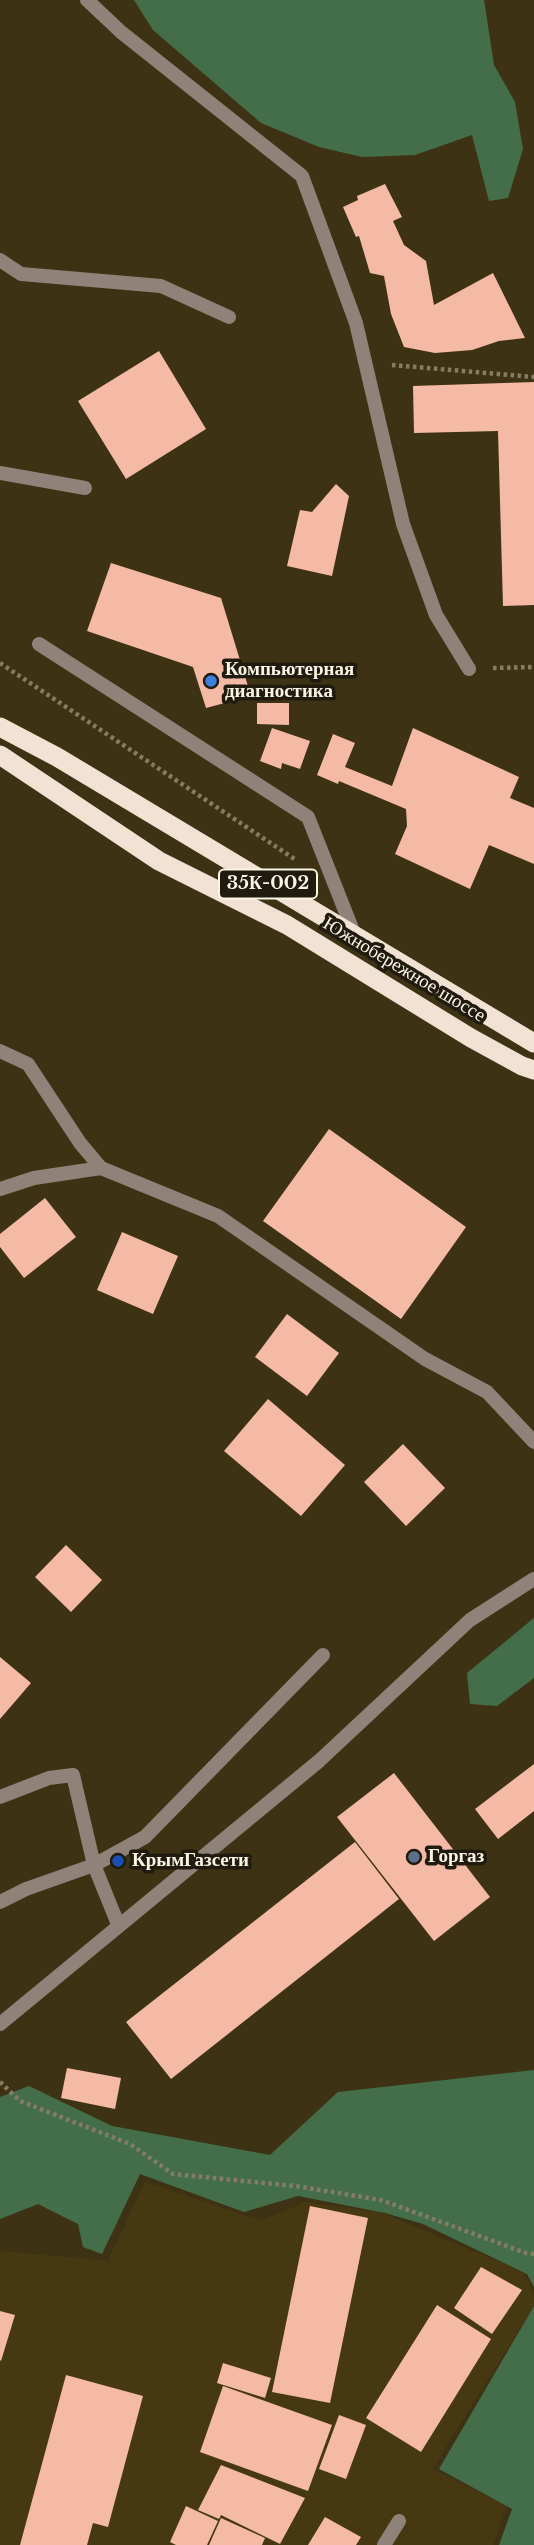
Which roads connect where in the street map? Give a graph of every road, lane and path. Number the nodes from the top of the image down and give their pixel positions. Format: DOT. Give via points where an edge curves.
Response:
graph roads {
  1 [pos="87,0"];
  2 [pos="0,260"];
  3 [pos="229,317"];
  4 [pos="365,362"];
  5 [pos="534,377"];
  6 [pos="0,473"];
  7 [pos="85,488"];
  8 [pos="39,644"];
  9 [pos="0,663"];
  10 [pos="534,667"];
  11 [pos="468,669"];
  12 [pos="0,727"];
  13 [pos="0,755"];
  14 [pos="335,885"];
  15 [pos="355,936"];
  16 [pos="534,1043"];
  17 [pos="0,1051"];
  18 [pos="534,1070"];
  19 [pos="101,1168"];
  20 [pos="0,1189"];
  21 [pos="534,1442"];
  22 [pos="534,1579"];
  23 [pos="323,1655"];
  24 [pos="0,1797"];
  25 [pos="94,1865"];
  26 [pos="0,1902"];
  27 [pos="118,1924"];
  28 [pos="0,2024"];
  29 [pos="0,2082"];
  30 [pos="534,2254"];
  31 [pos="399,2521"];
  32 [pos="384,2545"];
  1 -- 4 [label="street" via="302,176 356,323"];
  2 -- 3 [label="street" via="21,275 161,286"];
  4 -- 5 [label="path"];
  4 -- 11 [label="street" via="403,524 436,615"];
  6 -- 7 [label="street"];
  8 -- 14 [label="street" via="308,817"];
  9 -- 14 [label="path"];
  10 -- 11 [label="path"];
  12 -- 15 [label="highway, Южнобережное шоссе / 35К-002"];
  13 -- 18 [label="highway, Южнобережное шоссе" via="159,861 287,925 471,1038"];
  14 -- 15 [label="street"];
  15 -- 16 [label="highway, Южнобережное шоссе / 35К-002"];
  17 -- 19 [label="street" via="28,1064 79,1143"];
  19 -- 20 [label="street" via="34,1178"];
  19 -- 21 [label="street" via="218,1216 425,1359 487,1392"];
  22 -- 27 [label="street" via="470,1620 319,1761"];
  23 -- 25 [label="street" via="145,1838"];
  24 -- 25 [label="street" via="49,1778 73,1775"];
  25 -- 26 [label="street"];
  25 -- 27 [label="street"];
  27 -- 28 [label="street"];
  29 -- 30 [label="path" via="20,2101 130,2144 173,2174 381,2200"];
  31 -- 32 [label="street"];
}
